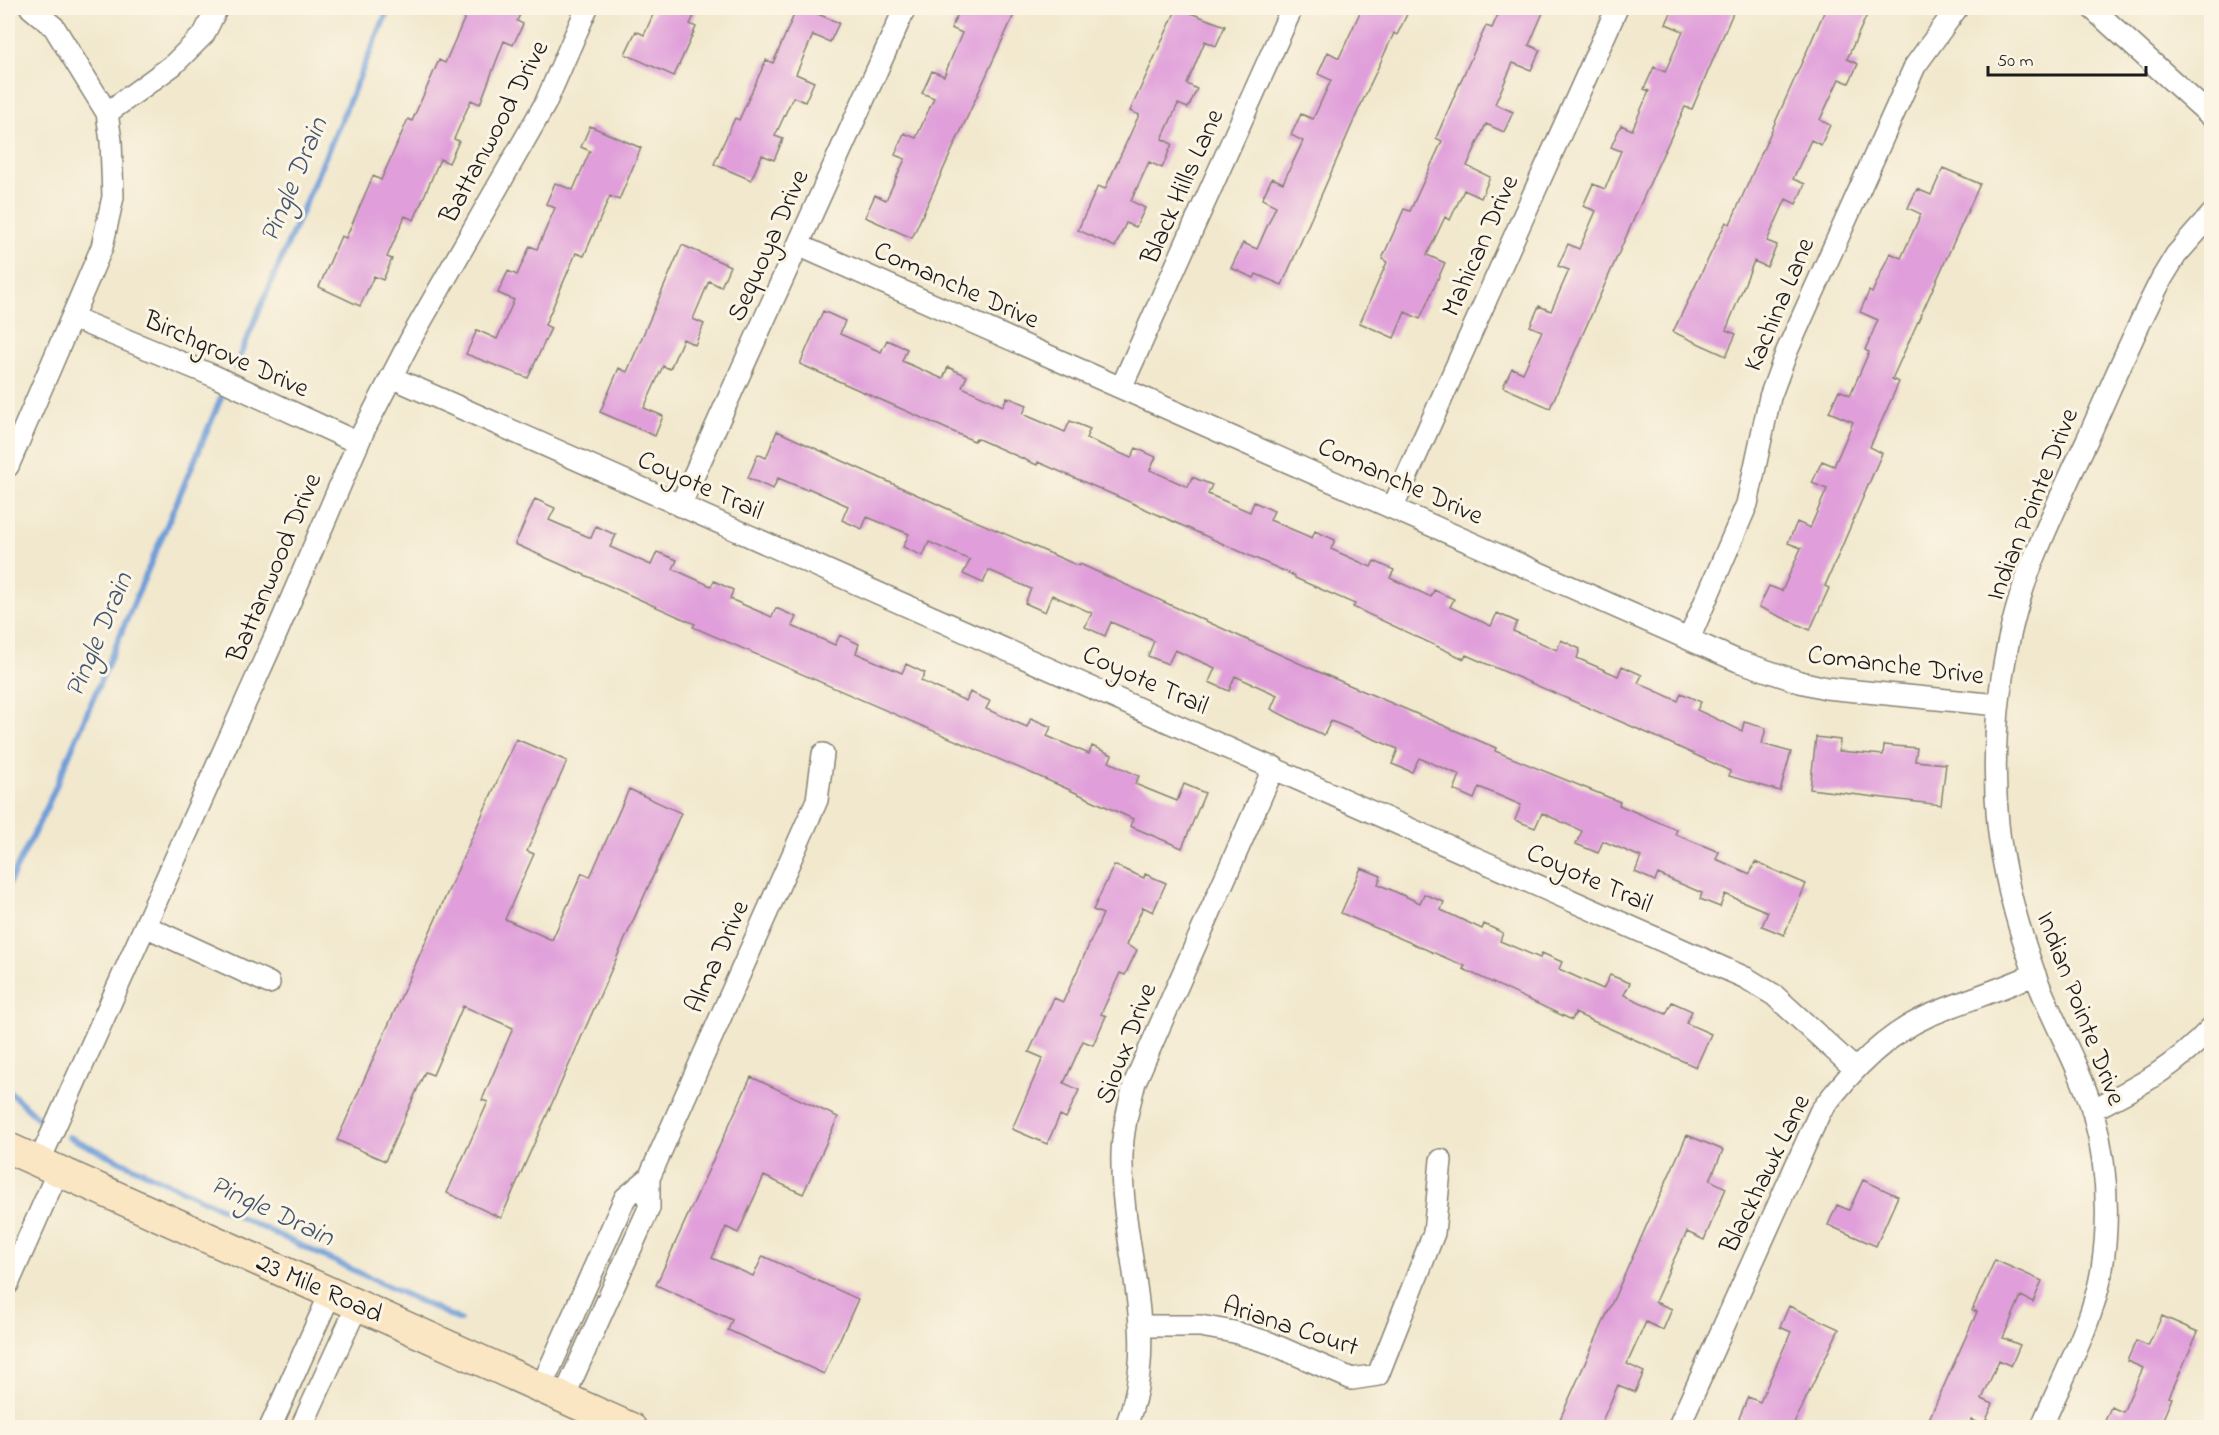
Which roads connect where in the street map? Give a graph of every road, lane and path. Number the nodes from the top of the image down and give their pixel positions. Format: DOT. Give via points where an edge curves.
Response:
graph roads {
  1 [pos="32,8"];
  2 [pos="217,8"];
  3 [pos="587,8"];
  4 [pos="905,8"];
  5 [pos="1292,8"];
  6 [pos="1617,8"];
  7 [pos="1957,8"];
  8 [pos="2092,8"];
  9 [pos="106,112"];
  10 [pos="2211,117"];
  11 [pos="2211,214"];
  12 [pos="798,245"];
  13 [pos="73,318"];
  14 [pos="392,377"];
  15 [pos="1121,388"];
  16 [pos="358,443"];
  17 [pos="8,466"];
  18 [pos="680,506"];
  19 [pos="1393,507"];
  20 [pos="1689,639"];
  21 [pos="1998,705"];
  22 [pos="824,754"];
  23 [pos="1274,767"];
  24 [pos="145,926"];
  25 [pos="2034,974"];
  26 [pos="269,983"];
  27 [pos="2211,1027"];
  28 [pos="1855,1069"];
  29 [pos="2092,1110"];
  30 [pos="8,1148"];
  31 [pos="1441,1160"];
  32 [pos="49,1167"];
  33 [pos="8,1284"];
  34 [pos="331,1292"];
  35 [pos="358,1304"];
  36 [pos="1141,1326"];
  37 [pos="553,1392"];
  38 [pos="270,1428"];
  39 [pos="301,1428"];
  40 [pos="631,1428"];
  41 [pos="1125,1428"];
  42 [pos="1678,1428"];
  43 [pos="2041,1428"];
  1 -- 9 [label="street" via="54,27"];
  2 -- 9 [label="street" via="204,34 173,65"];
  3 -- 14 [label="street, Battanwood Drive" via="545,104"];
  4 -- 12 [label="street, Sequoya Drive"];
  5 -- 15 [label="street, Black Hills Lane"];
  6 -- 19 [label="street, Mahican Drive"];
  7 -- 20 [label="street, Kachina Lane" via="1915,66 1787,351 1770,397 1747,504"];
  8 -- 10 [label="street"];
  9 -- 13 [label="street" via="113,197 102,247"];
  11 -- 21 [label="street, Indian Pointe Drive" via="2162,278 2031,567 2012,632"];
  12 -- 15 [label="street, Comanche Drive"];
  12 -- 18 [label="street, Sequoya Drive"];
  13 -- 16 [label="street, Birchgrove Drive" via="214,376"];
  13 -- 17 [label="street"];
  14 -- 16 [label="street, Battanwood Drive"];
  14 -- 18 [label="street, Coyote Trail"];
  15 -- 19 [label="street, Comanche Drive"];
  16 -- 24 [label="street, Battanwood Drive"];
  18 -- 23 [label="street, Coyote Trail"];
  19 -- 20 [label="street, Comanche Drive"];
  20 -- 21 [label="street, Comanche Drive" via="1800,682"];
  21 -- 25 [label="street, Indian Pointe Drive" via="1996,797 2000,836 2015,913"];
  22 -- 37 [label="street, Alma Drive" via="817,800 649,1178 625,1198"];
  23 -- 28 [label="street, Coyote Trail" via="1746,978 1774,995"];
  23 -- 36 [label="street, Sioux Drive" via="1135,1082 1128,1109 1121,1165"];
  24 -- 26 [label="street"];
  24 -- 32 [label="street, Battanwood Drive"];
  25 -- 28 [label="street, Blackhawk Lane" via="1927,1016 1885,1042"];
  25 -- 29 [label="street, Indian Pointe Drive"];
  27 -- 29 [label="street" via="2156,1077"];
  28 -- 42 [label="street, Blackhawk Lane" via="1820,1112"];
  29 -- 43 [label="street, Indian Pointe Drive" via="2107,1189 2102,1270 2089,1318"];
  30 -- 32 [label="main road, 23 Mile Road"];
  31 -- 36 [label="street, Ariana Court" via="1434,1233 1378,1375 1352,1379 1270,1343 1234,1332 1200,1326"];
  32 -- 33 [label="street, Battanwood Drive"];
  32 -- 34 [label="main road, 23 Mile Road"];
  34 -- 35 [label="main road, 23 Mile Road"];
  34 -- 38 [label="street"];
  35 -- 37 [label="main road, 23 Mile Road"];
  35 -- 39 [label="street"];
  36 -- 41 [label="street, Sioux Drive" via="1140,1370 1133,1410"];
  37 -- 40 [label="main road, 23 Mile Road"];
}
